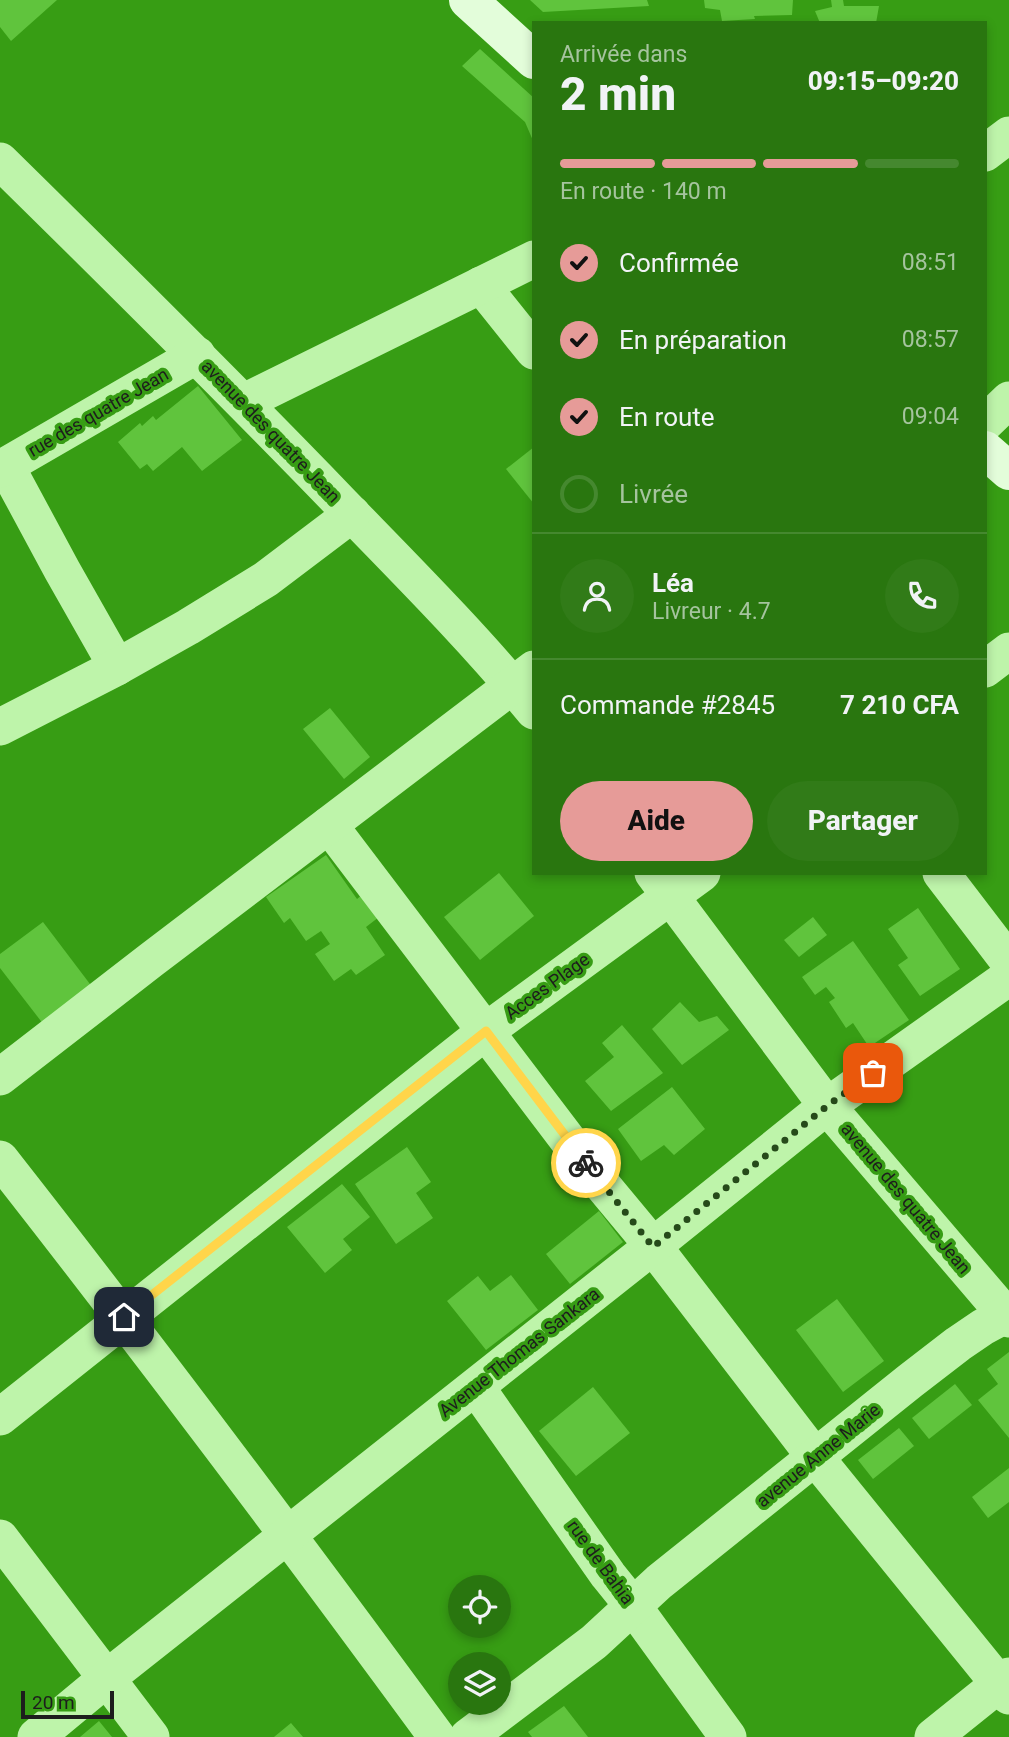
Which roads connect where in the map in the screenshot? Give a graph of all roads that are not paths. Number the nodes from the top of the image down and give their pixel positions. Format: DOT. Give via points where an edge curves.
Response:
graph roads {
  1 [pos="468,0"];
  2 [pos="532,58"];
  3 [pos="1009,135"];
  4 [pos="987,152"];
  5 [pos="0,161"];
  6 [pos="532,260"];
  7 [pos="481,285"];
  8 [pos="532,349"];
  9 [pos="197,355"];
  10 [pos="1009,400"];
  11 [pos="244,402"];
  12 [pos="987,420"];
  13 [pos="987,452"];
  14 [pos="3,468"];
  15 [pos="1009,471"];
  16 [pos="352,514"];
  17 [pos="1009,651"];
  18 [pos="117,667"];
  19 [pos="987,668"];
  20 [pos="527,688"];
  21 [pos="0,727"];
  22 [pos="329,825"];
  23 [pos="695,875"];
  24 [pos="943,875"];
  25 [pos="661,885"];
  26 [pos="1009,962"];
  27 [pos="1009,977"];
  28 [pos="486,1031"];
  29 [pos="0,1077"];
  30 [pos="827,1106"];
  31 [pos="0,1159"];
  32 [pos="653,1247"];
  33 [pos="1008,1316"];
  34 [pos="124,1317"];
  35 [pos="476,1387"];
  36 [pos="0,1417"];
  37 [pos="815,1457"];
  38 [pos="288,1534"];
  39 [pos="0,1538"];
  40 [pos="633,1606"];
  41 [pos="107,1678"];
  42 [pos="1006,1685"];
  43 [pos="36,1737"];
  44 [pos="151,1737"];
  45 [pos="437,1737"];
  46 [pos="468,1737"];
  47 [pos="728,1737"];
  48 [pos="933,1737"];
  1 -- 2 [label="main road"];
  3 -- 4 [label="street"];
  5 -- 9 [label="street, avenue des quatre Jean"];
  6 -- 7 [label="street"];
  7 -- 8 [label="street"];
  7 -- 11 [label="street"];
  9 -- 11 [label="street, avenue des quatre Jean"];
  9 -- 14 [label="street, rue des quatre Jean"];
  10 -- 12 [label="street"];
  11 -- 16 [label="street, avenue des quatre Jean"];
  13 -- 15 [label="main road"];
  14 -- 18 [label="street"];
  16 -- 18 [label="street" via="266,579"];
  16 -- 20 [label="street, avenue des quatre Jean"];
  17 -- 19 [label="street"];
  18 -- 21 [label="street"];
  20 -- 22 [label="street"];
  22 -- 28 [label="street"];
  22 -- 29 [label="street"];
  23 -- 25 [label="street, Acces Plage"];
  24 -- 26 [label="street"];
  25 -- 28 [label="street, Acces Plage"];
  25 -- 30 [label="street, avenue des quatre Jean"];
  27 -- 30 [label="street, Avenue Thomas Sankara"];
  28 -- 32 [label="street"];
  28 -- 34 [label="street, Acces Plage"];
  30 -- 32 [label="street, Avenue Thomas Sankara"];
  30 -- 33 [label="street, avenue des quatre Jean"];
  31 -- 34 [label="street"];
  32 -- 35 [label="street, Avenue Thomas Sankara"];
  32 -- 37 [label="street"];
  33 -- 37 [label="street, avenue Anne Marie" via="958,1344"];
  34 -- 36 [label="street, Acces Plage"];
  34 -- 38 [label="street"];
  35 -- 38 [label="street, Avenue Thomas Sankara"];
  35 -- 40 [label="street, rue de Bahia"];
  37 -- 40 [label="street, avenue Anne Marie"];
  37 -- 42 [label="street"];
  38 -- 41 [label="street, Avenue Thomas Sankara"];
  38 -- 45 [label="street"];
  39 -- 41 [label="street"];
  40 -- 46 [label="street" via="594,1642"];
  40 -- 47 [label="street, rue de Bahia"];
  41 -- 43 [label="street, Avenue Thomas Sankara"];
  41 -- 44 [label="street"];
  42 -- 48 [label="street"];
}
